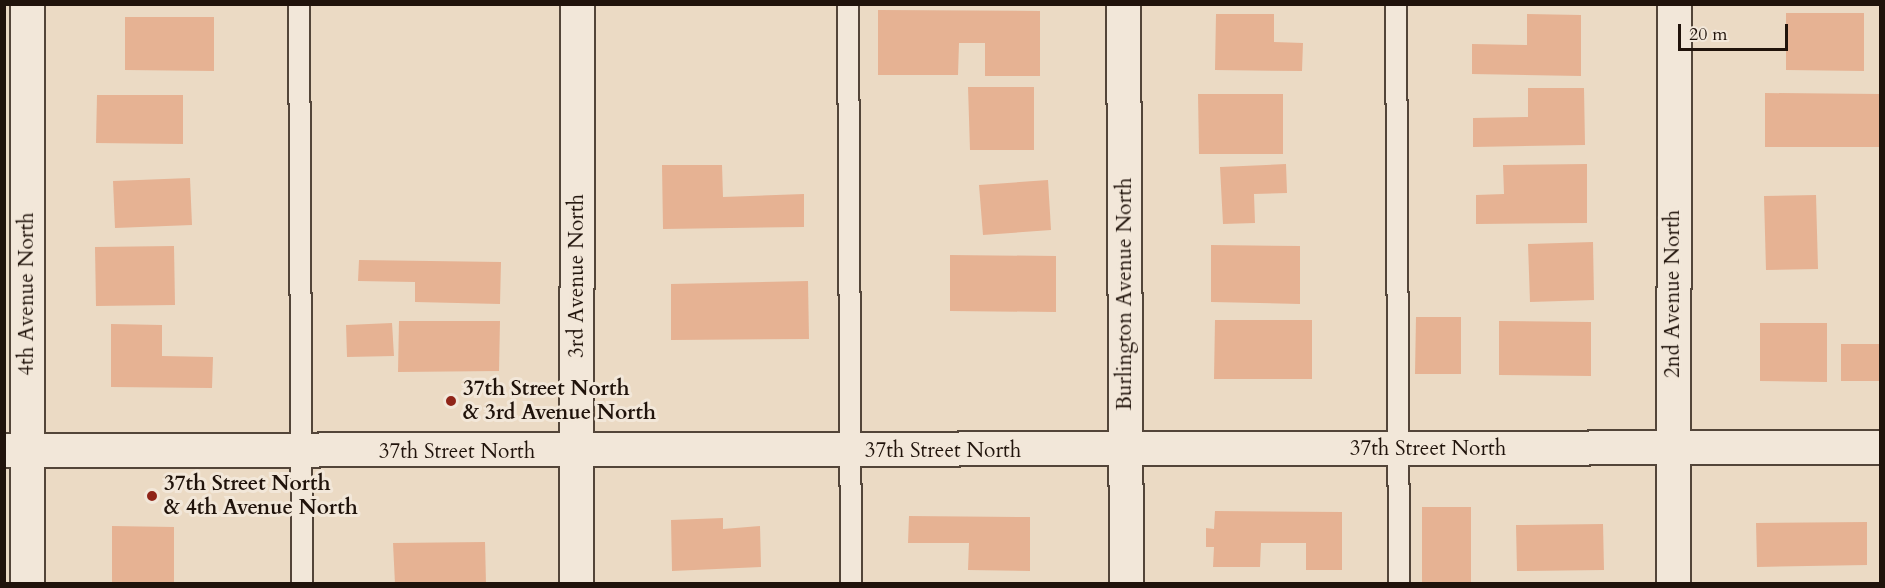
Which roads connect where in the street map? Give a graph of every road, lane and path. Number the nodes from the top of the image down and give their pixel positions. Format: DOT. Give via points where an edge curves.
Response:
graph roads {
  1 [pos="27,4"];
  2 [pos="299,4"];
  3 [pos="577,4"];
  4 [pos="848,4"];
  5 [pos="1123,4"];
  6 [pos="1396,4"];
  7 [pos="1674,4"];
  8 [pos="1673,447"];
  9 [pos="1881,447"];
  10 [pos="1398,449"];
  11 [pos="15,450"];
  12 [pos="302,451"];
  13 [pos="1126,451"];
  14 [pos="577,452"];
  15 [pos="850,452"];
  16 [pos="27,584"];
  17 [pos="302,584"];
  18 [pos="576,584"];
  19 [pos="851,584"];
  20 [pos="1126,584"];
  21 [pos="1399,584"];
  22 [pos="1673,584"];
  1 -- 11 [label="street, 4th Avenue North"];
  2 -- 12 [label="lane"];
  3 -- 14 [label="street, 3rd Avenue North"];
  4 -- 15 [label="lane"];
  5 -- 13 [label="street, Burlington Avenue North"];
  6 -- 10 [label="lane"];
  7 -- 8 [label="street, 2nd Avenue North"];
  8 -- 9 [label="street, 37th Street North"];
  8 -- 10 [label="street, 37th Street North"];
  8 -- 22 [label="street, 2nd Avenue North"];
  10 -- 13 [label="street, 37th Street North"];
  10 -- 21 [label="lane"];
  11 -- 12 [label="street, 37th Street North"];
  11 -- 16 [label="street, 4th Avenue North"];
  12 -- 14 [label="street, 37th Street North"];
  12 -- 17 [label="lane"];
  13 -- 15 [label="street, 37th Street North"];
  13 -- 20 [label="street, Burlington Avenue North"];
  14 -- 15 [label="street, 37th Street North"];
  14 -- 18 [label="street, 3rd Avenue North"];
  15 -- 19 [label="lane"];
}
